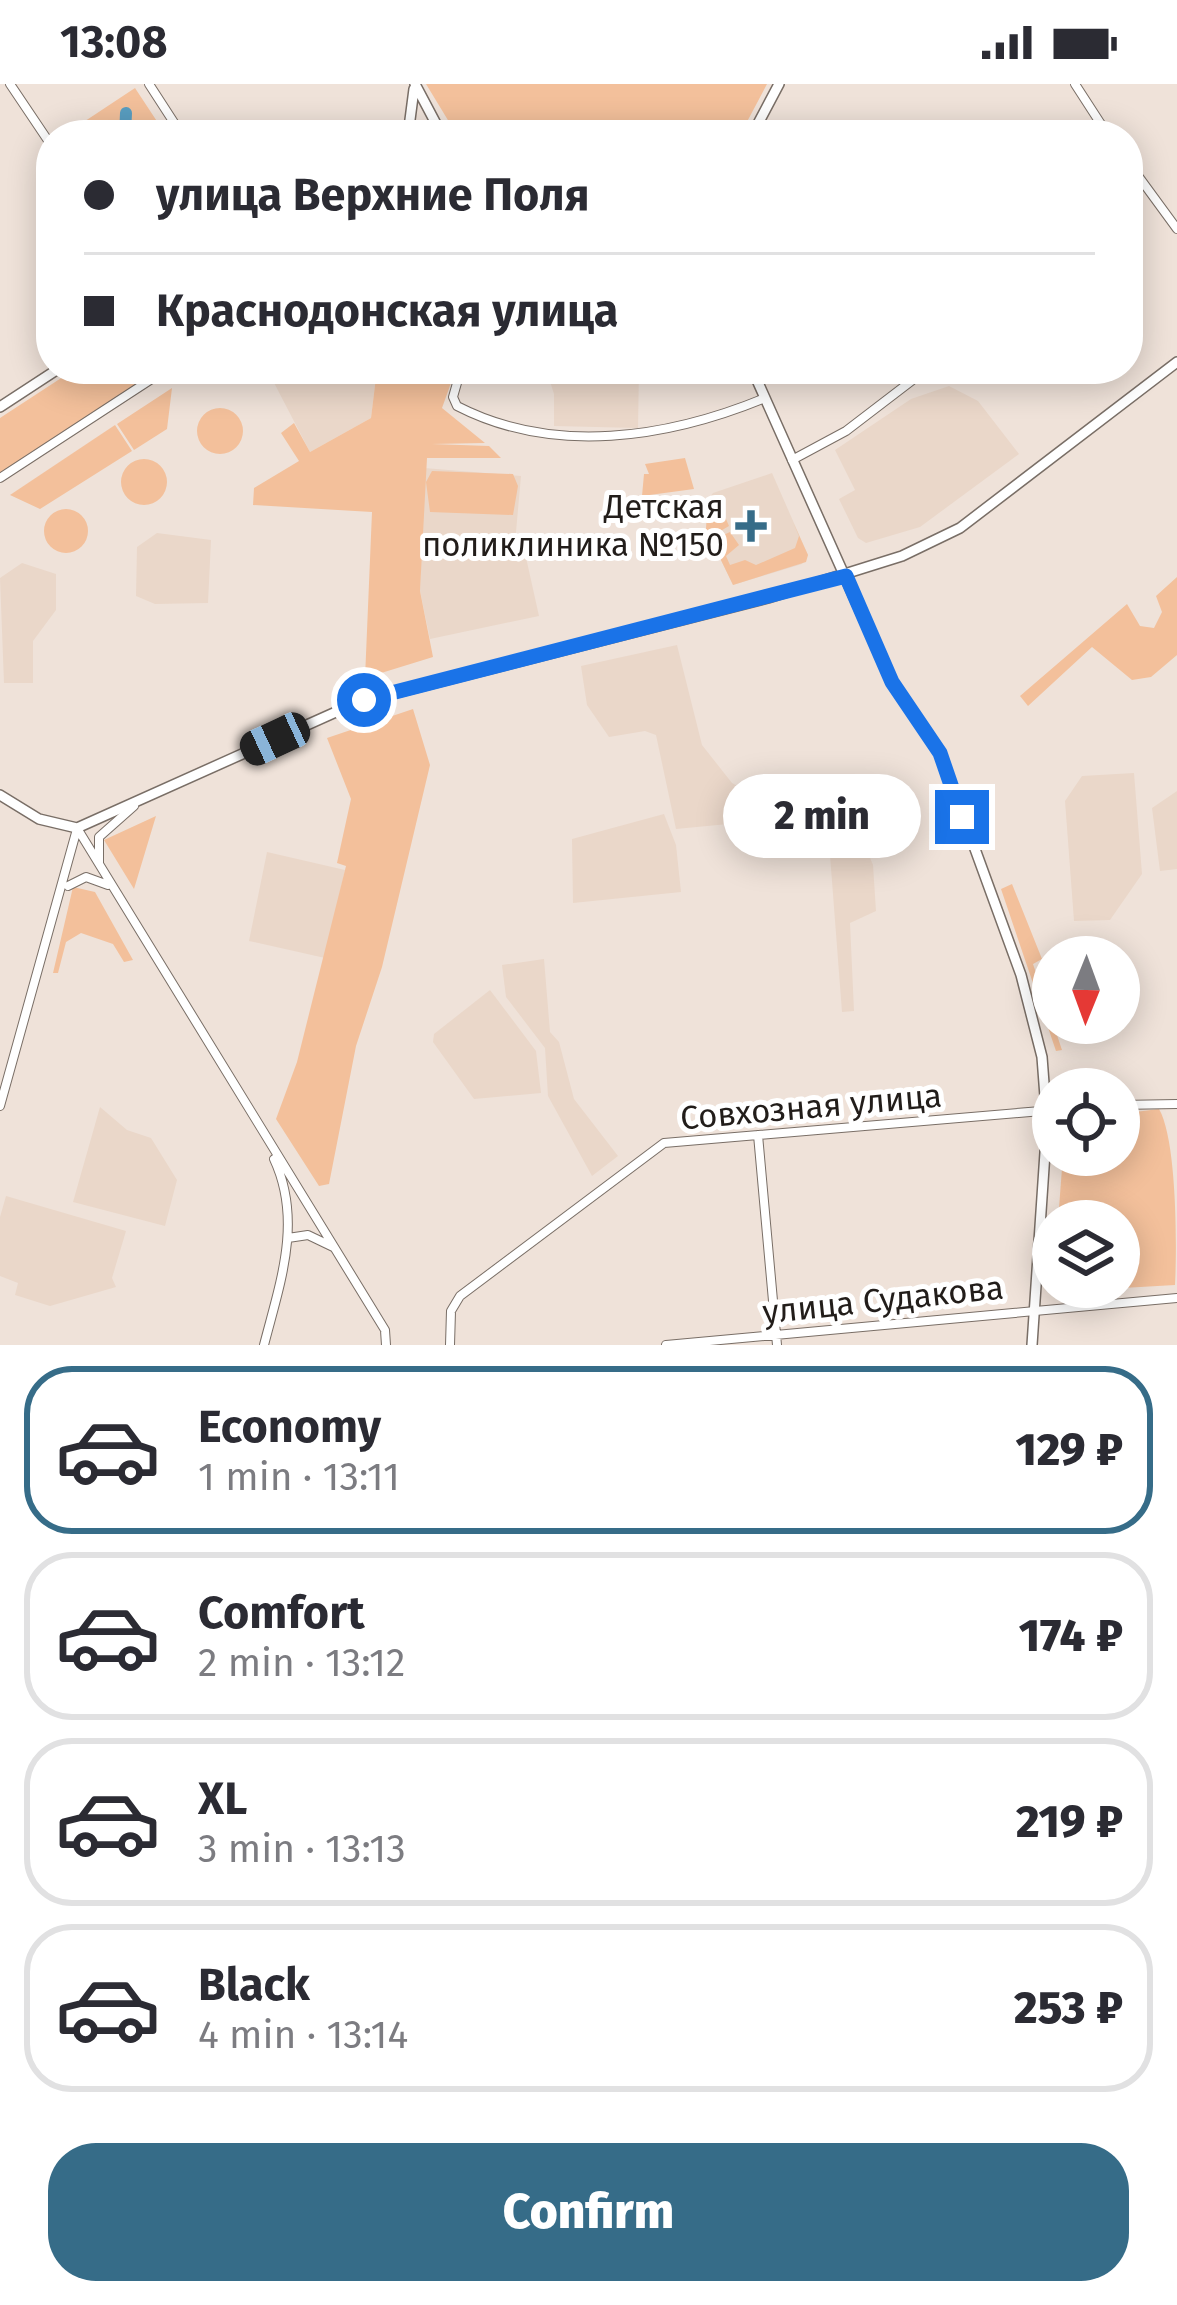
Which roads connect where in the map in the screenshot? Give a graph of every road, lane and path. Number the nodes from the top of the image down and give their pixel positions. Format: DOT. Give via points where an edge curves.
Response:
graph roads {
  1 [pos="10,84"];
  2 [pos="149,84"];
  3 [pos="414,84"];
  4 [pos="778,84"];
  5 [pos="1076,84"];
  6 [pos="172,120"];
  7 [pos="410,120"];
  8 [pos="434,120"];
  9 [pos="760,120"];
  10 [pos="1094,120"];
  11 [pos="36,123"];
  12 [pos="1143,183"];
  13 [pos="1177,230"];
  14 [pos="1177,362"];
  15 [pos="36,383"];
  16 [pos="144,384"];
  17 [pos="456,384"];
  18 [pos="759,384"];
  19 [pos="907,384"];
  20 [pos="765,398"];
  21 [pos="0,407"];
  22 [pos="792,460"];
  23 [pos="0,478"];
  24 [pos="846,576"];
  25 [pos="0,795"];
  26 [pos="136,804"];
  27 [pos="77,828"];
  28 [pos="104,876"];
  29 [pos="110,886"];
  30 [pos="60,903"];
  31 [pos="1044,1068"];
  32 [pos="1177,1104"];
  33 [pos="1140,1105"];
  34 [pos="0,1106"];
  35 [pos="1032,1112"];
  36 [pos="758,1135"];
  37 [pos="263,1136"];
  38 [pos="1045,1176"];
  39 [pos="289,1238"];
  40 [pos="334,1248"];
  41 [pos="1177,1298"];
  42 [pos="1034,1309"];
  43 [pos="777,1340"];
  44 [pos="264,1345"];
  45 [pos="386,1345"];
  46 [pos="450,1345"];
  47 [pos="666,1345"];
  48 [pos="1032,1345"];
  1 -- 11 [label="street"];
  2 -- 6 [label="street"];
  3 -- 7 [label="main road"];
  3 -- 8 [label="main road"];
  4 -- 9 [label="main road"];
  5 -- 10 [label="street"];
  12 -- 13 [label="street"];
  14 -- 24 [label="main road" via="960,527"];
  15 -- 21 [label="main road"];
  16 -- 23 [label="street"];
  17 -- 20 [label="street" via="457,406 541,435 644,436"];
  18 -- 20 [label="main road"];
  19 -- 22 [label="street"];
  20 -- 22 [label="main road"];
  22 -- 24 [label="main road"];
  24 -- 26 [label="main road" via="356,703"];
  24 -- 31 [label="main road" via="892,682 940,753 1021,975"];
  25 -- 27 [label="main road" via="39,819"];
  26 -- 27 [label="main road"];
  26 -- 28 [label="street" via="99,837"];
  27 -- 28 [label="street"];
  27 -- 30 [label="street"];
  28 -- 29 [label="street"];
  29 -- 30 [label="street" via="79,878"];
  29 -- 37 [label="street"];
  30 -- 34 [label="street"];
  32 -- 33 [label="street"];
  35 -- 36 [label="street, Совхозная улица"];
  36 -- 43 [label="street"];
  36 -- 46 [label="street, Совхозная улица" via="649,1151 453,1303"];
  37 -- 39 [label="street" via="286,1193"];
  37 -- 40 [label="street"];
  38 -- 42 [label="main road"];
  39 -- 40 [label="street" via="308,1235"];
  39 -- 44 [label="street"];
  40 -- 45 [label="street" via="385,1330"];
  41 -- 42 [label="street, улица Судакова"];
  42 -- 43 [label="street, улица Судакова"];
  42 -- 48 [label="main road"];
  43 -- 47 [label="street, улица Судакова"];
}
